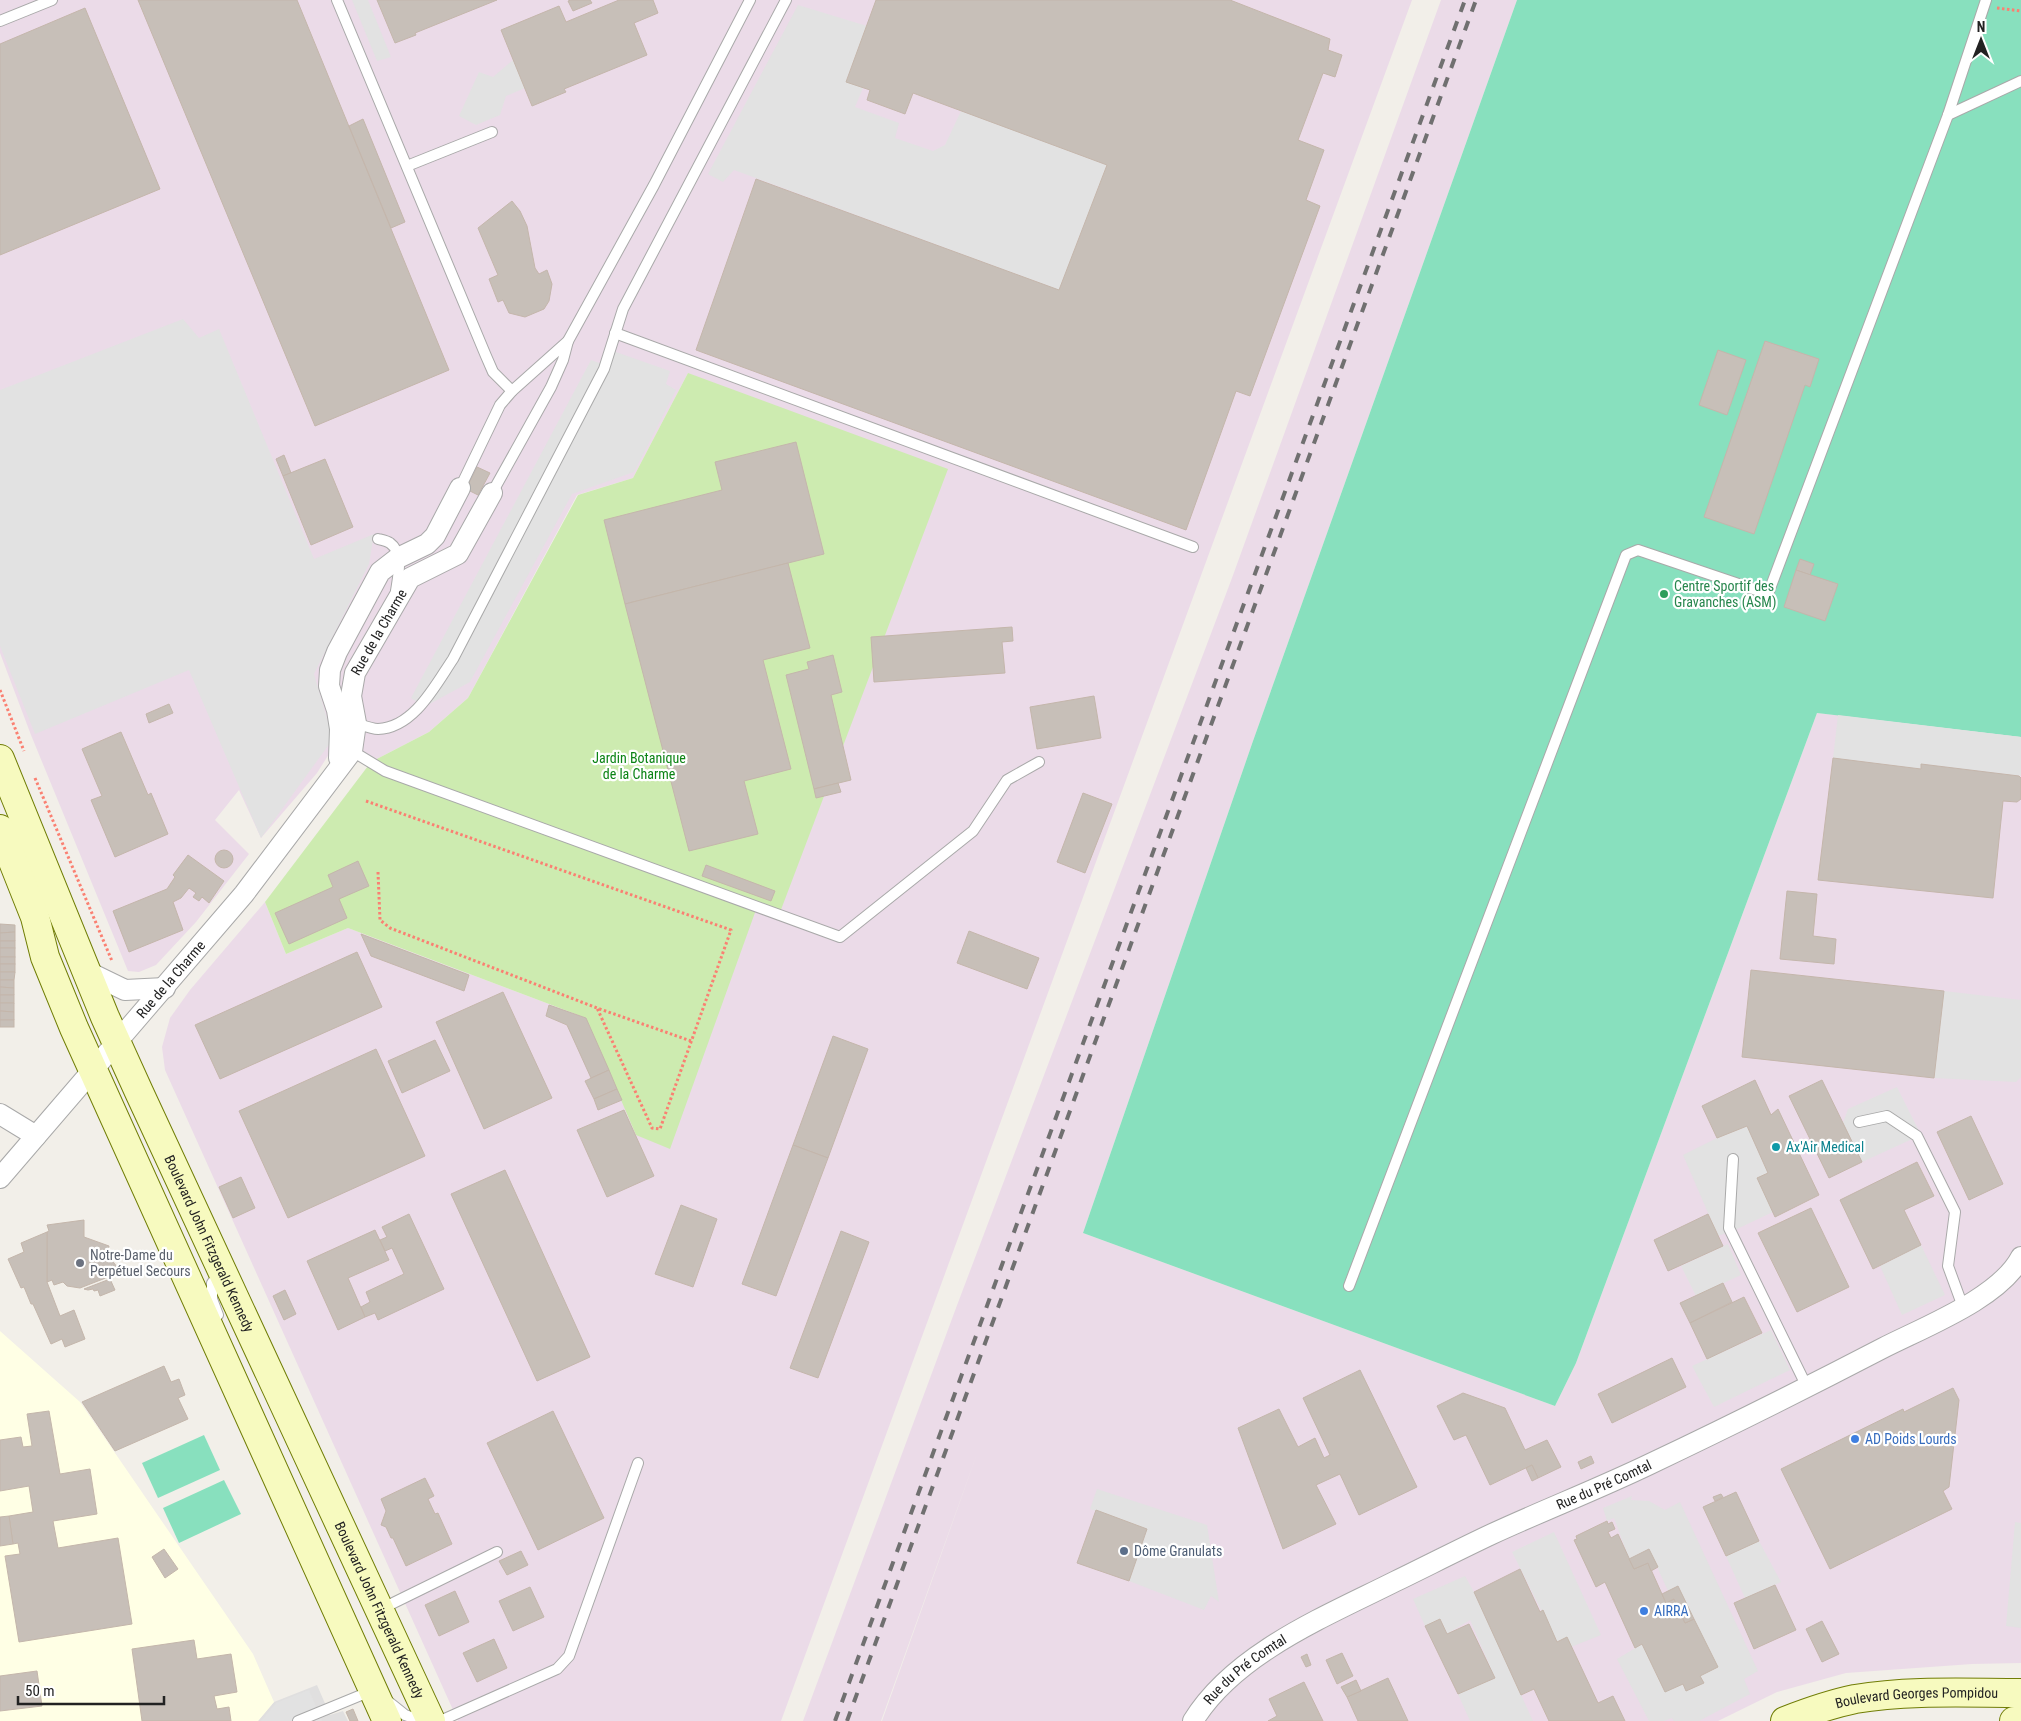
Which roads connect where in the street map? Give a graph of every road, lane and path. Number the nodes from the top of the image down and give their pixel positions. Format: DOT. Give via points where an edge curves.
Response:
graph roads {
  1 [pos="52,0"];
  2 [pos="337,0"];
  3 [pos="750,0"];
  4 [pos="786,0"];
  5 [pos="1985,3"];
  6 [pos="2021,11"];
  7 [pos="0,21"];
  8 [pos="2021,81"];
  9 [pos="1948,115"];
  10 [pos="492,132"];
  11 [pos="407,166"];
  12 [pos="615,333"];
  13 [pos="568,341"];
  14 [pos="512,391"];
  15 [pos="460,488"];
  16 [pos="492,493"];
  17 [pos="378,540"];
  18 [pos="1194,547"];
  19 [pos="398,558"];
  20 [pos="393,607"];
  21 [pos="0,690"];
  22 [pos="356,723"];
  23 [pos="352,751"];
  24 [pos="12,755"];
  25 [pos="1039,762"];
  26 [pos="32,770"];
  27 [pos="335,775"];
  28 [pos="366,801"];
  29 [pos="0,829"];
  30 [pos="378,872"];
  31 [pos="101,969"];
  32 [pos="165,988"];
  33 [pos="597,1008"];
  34 [pos="117,1041"];
  35 [pos="691,1041"];
  36 [pos="93,1069"];
  37 [pos="0,1114"];
  38 [pos="1859,1122"];
  39 [pos="36,1136"];
  40 [pos="1732,1159"];
  41 [pos="0,1178"];
  42 [pos="2021,1257"];
  43 [pos="222,1271"];
  44 [pos="1349,1286"];
  45 [pos="1963,1307"];
  46 [pos="222,1324"];
  47 [pos="1807,1387"];
  48 [pos="638,1463"];
  49 [pos="497,1552"];
  50 [pos="379,1610"];
  51 [pos="374,1690"];
  52 [pos="2021,1692"];
  53 [pos="298,1721"];
  54 [pos="387,1721"];
  55 [pos="422,1721"];
  56 [pos="431,1721"];
  57 [pos="440,1721"];
  58 [pos="1193,1721"];
  59 [pos="1785,1721"];
  60 [pos="2014,1721"];
  61 [pos="2021,1721"];
  1 -- 7 [label="lane"];
  2 -- 11 [label="lane"];
  3 -- 13 [label="lane"];
  4 -- 12 [label="lane" via="623,308"];
  5 -- 6 [label="path"];
  5 -- 9 [label="lane"];
  8 -- 9 [label="lane"];
  9 -- 44 [label="lane" via="1768,594 1638,550 1626,555"];
  10 -- 11 [label="lane"];
  11 -- 14 [label="lane" via="493,372"];
  12 -- 18 [label="lane"];
  12 -- 22 [label="lane" via="604,369 560,456 453,659 429,696 408,719 396,724 378,729"];
  13 -- 14 [label="lane"];
  13 -- 16 [label="lane" via="564,360 551,387"];
  14 -- 15 [label="lane" via="500,405"];
  15 -- 19 [label="street, Rue de la Charme" via="435,536 427,544"];
  16 -- 20 [label="street, Rue de la Charme" via="458,554 410,578"];
  17 -- 19 [label="lane" via="390,543 397,550"];
  19 -- 20 [label="lane" via="400,572"];
  19 -- 27 [label="street, Rue de la Charme" via="380,572 330,670 329,686 340,729 340,753"];
  20 -- 22 [label="street, Rue de la Charme" via="355,673 352,696"];
  21 -- 24 [label="path"];
  22 -- 23 [label="street, Rue de la Charme"];
  23 -- 25 [label="lane" via="385,771 840,936 973,831 1007,780"];
  23 -- 27 [label="street, Rue de la Charme"];
  24 -- 31 [label="main road, Boulevard John Fitzgerald Kennedy"];
  26 -- 31 [label="path"];
  27 -- 32 [label="street, Rue de la Charme" via="244,894"];
  28 -- 35 [label="path" via="731,930"];
  29 -- 36 [label="main road" via="35,917 45,957"];
  30 -- 33 [label="path" via="380,920 390,928"];
  31 -- 32 [label="street" via="124,990"];
  31 -- 34 [label="main road, Boulevard John Fitzgerald Kennedy" via="106,1017"];
  32 -- 34 [label="street, Rue de la Charme"];
  33 -- 35 [label="path"];
  33 -- 35 [label="path" via="652,1128 660,1129"];
  34 -- 36 [label="street, Rue de la Charme"];
  34 -- 43 [label="main road, Boulevard John Fitzgerald Kennedy"];
  36 -- 39 [label="street, Rue de la Charme"];
  36 -- 51 [label="main road" via="229,1357 266,1456"];
  37 -- 39 [label="street"];
  38 -- 45 [label="lane" via="1888,1116 1917,1136 1955,1212 1948,1266"];
  39 -- 41 [label="street, Rue de la Charme"];
  40 -- 47 [label="lane" via="1729,1228"];
  42 -- 45 [label="street, Rue du Pré Comtal" via="2015,1268 1993,1288"];
  43 -- 46 [label="lane" via="212,1283 212,1299"];
  43 -- 50 [label="main road, Boulevard John Fitzgerald Kennedy"];
  45 -- 47 [label="street, Rue du Pré Comtal"];
  47 -- 58 [label="street, Rue du Pré Comtal" via="1650,1464 1492,1534 1318,1620 1255,1658 1220,1688"];
  48 -- 57 [label="lane" via="569,1656 557,1669"];
  49 -- 50 [label="lane"];
  50 -- 56 [label="main road, Boulevard John Fitzgerald Kennedy"];
  51 -- 53 [label="lane"];
  51 -- 54 [label="main road"];
  51 -- 55 [label="lane" via="405,1715"];
  52 -- 59 [label="main road, Boulevard Georges Pompidou" via="1909,1694 1855,1700"];
  60 -- 61 [label="main road"];
}
